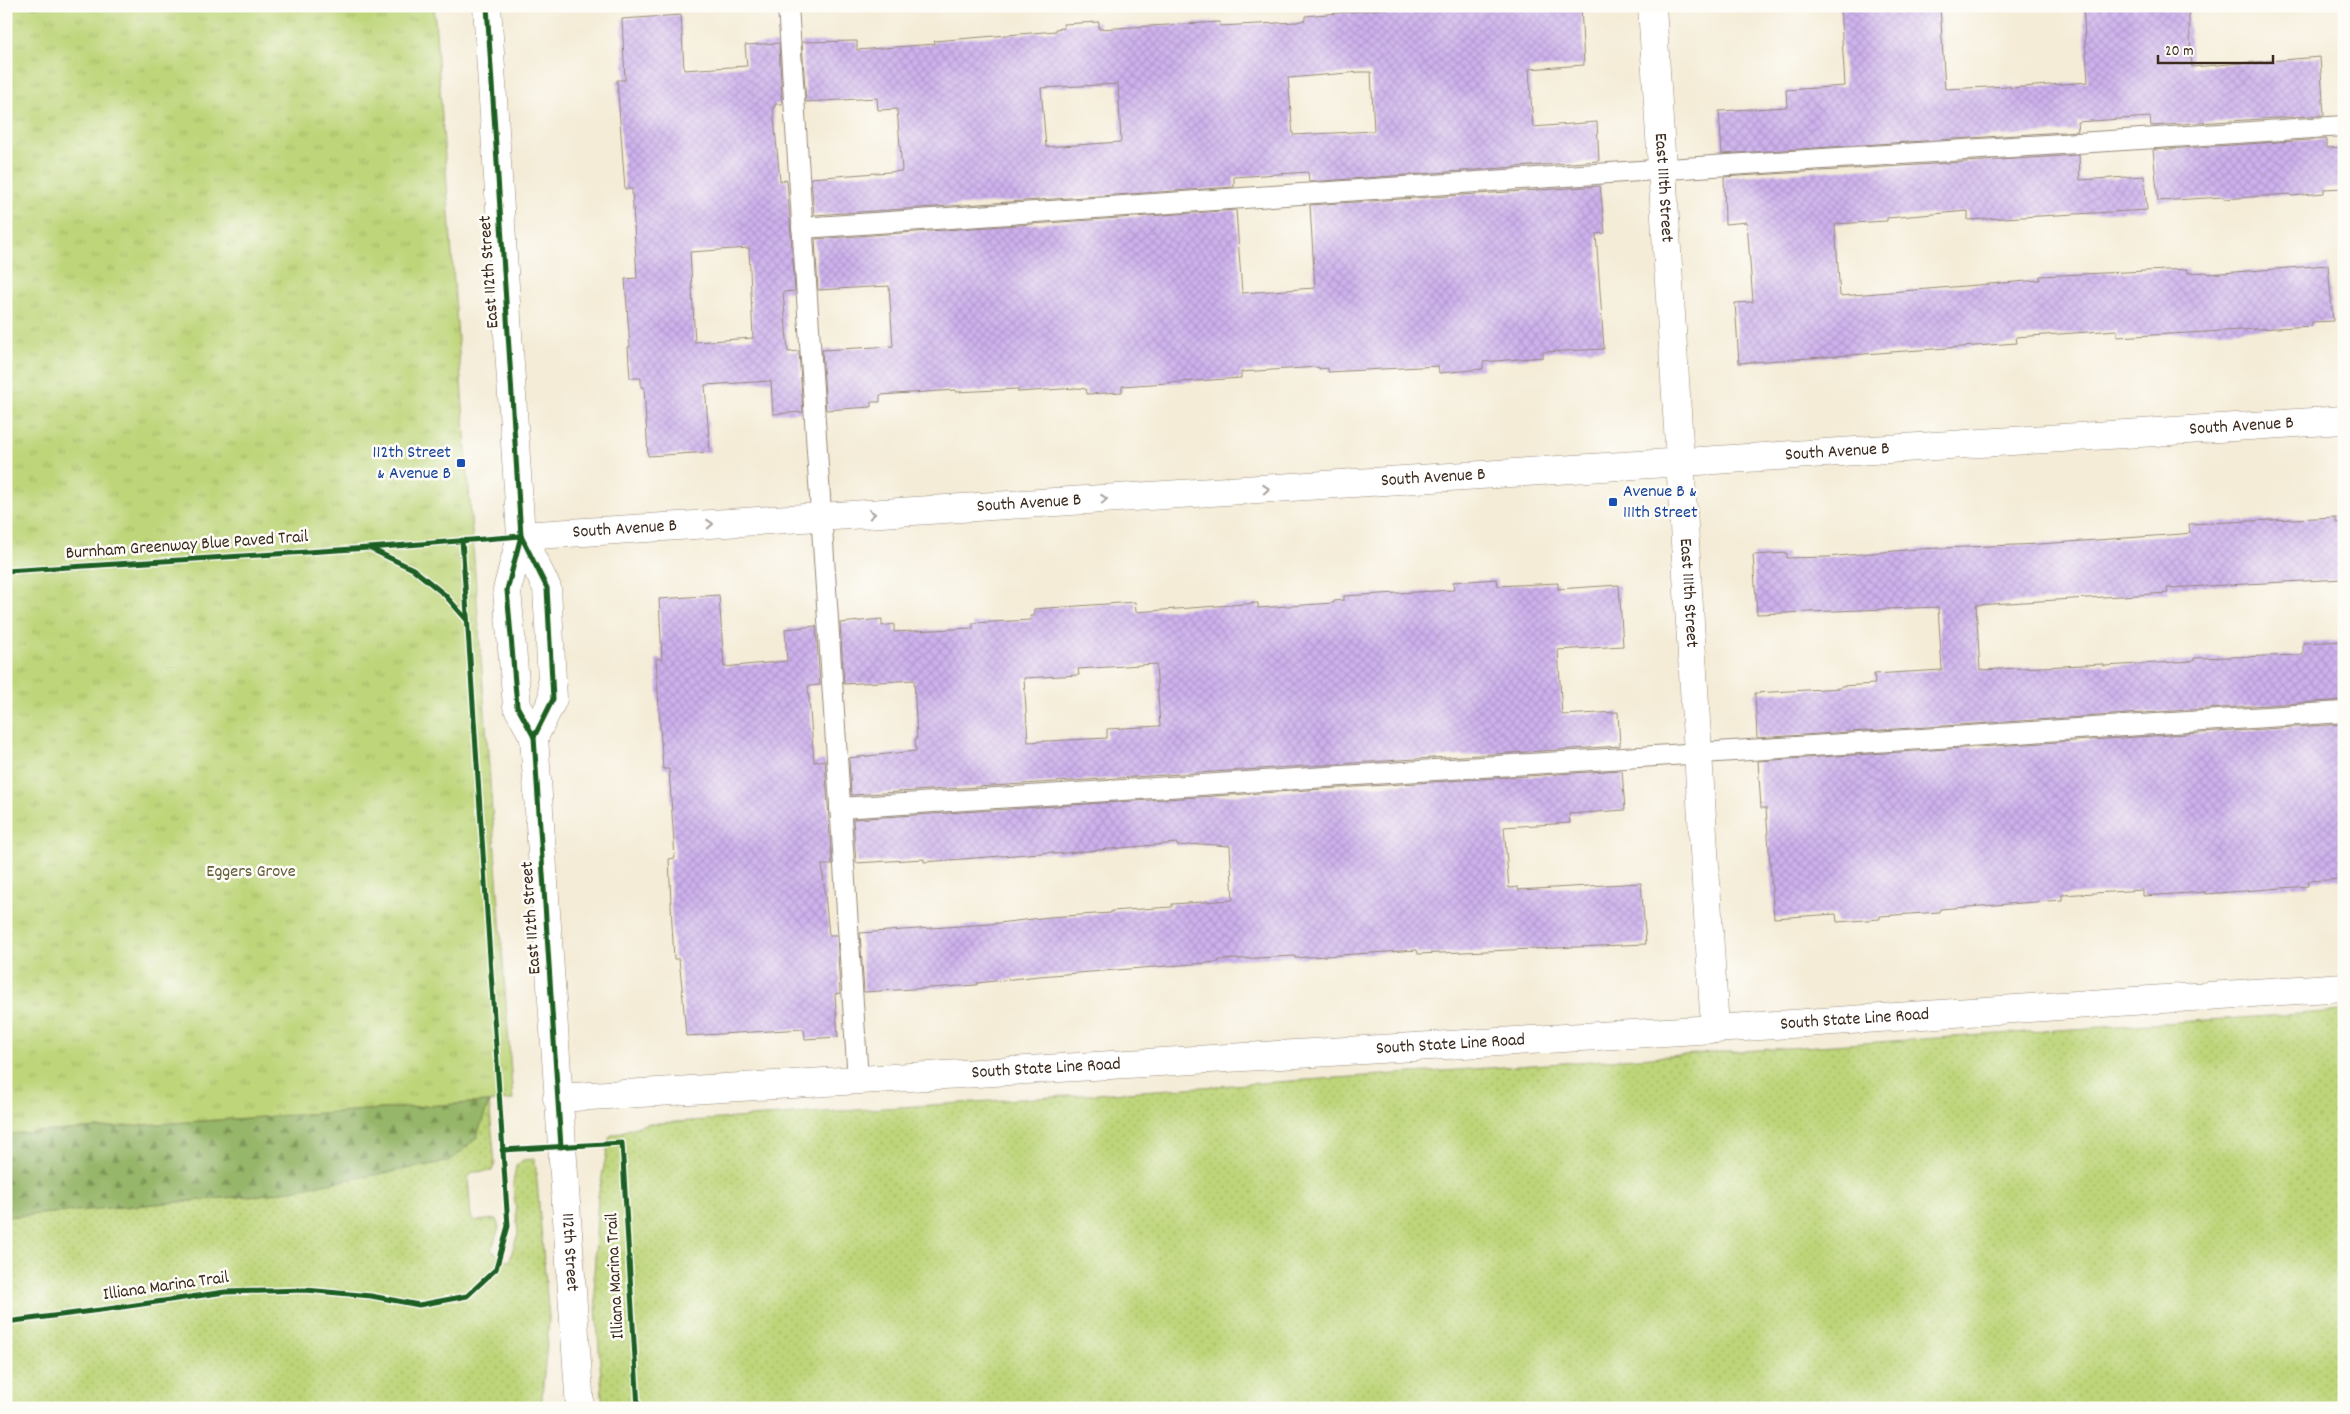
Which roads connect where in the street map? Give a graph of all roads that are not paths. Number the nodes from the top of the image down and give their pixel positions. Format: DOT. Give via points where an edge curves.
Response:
graph roads {
  1 [pos="487,6"];
  2 [pos="788,6"];
  3 [pos="1652,6"];
  4 [pos="2344,126"];
  5 [pos="1662,169"];
  6 [pos="802,228"];
  7 [pos="2344,420"];
  8 [pos="1681,462"];
  9 [pos="821,517"];
  10 [pos="521,536"];
  11 [pos="2344,712"];
  12 [pos="534,736"];
  13 [pos="1698,753"];
  14 [pos="840,808"];
  15 [pos="2344,988"];
  16 [pos="1715,1029"];
  17 [pos="858,1080"];
  18 [pos="558,1098"];
  19 [pos="580,1408"];
  1 -- 10 [label="street, East 112th Street"];
  2 -- 6 [label="lane"];
  3 -- 5 [label="street, East 111th Street"];
  4 -- 5 [label="lane"];
  5 -- 6 [label="lane"];
  5 -- 8 [label="street, East 111th Street"];
  6 -- 9 [label="lane"];
  7 -- 8 [label="street, South Avenue B"];
  9 -- 8 [label="street, South Avenue B, one-way"];
  8 -- 13 [label="street, East 111th Street"];
  10 -- 9 [label="street, South Avenue B, one-way"];
  9 -- 14 [label="lane"];
  10 -- 12 [label="street, East 112th Street" via="507,590 517,706"];
  10 -- 12 [label="street, East 112th Street" via="547,588 553,699"];
  11 -- 13 [label="lane"];
  12 -- 18 [label="street, East 112th Street"];
  13 -- 14 [label="lane"];
  13 -- 16 [label="street, East 111th Street"];
  14 -- 17 [label="lane"];
  15 -- 16 [label="street, South State Line Road"];
  16 -- 17 [label="street, South State Line Road"];
  17 -- 18 [label="street, South State Line Road"];
  18 -- 19 [label="street, 112th Street"];
}
